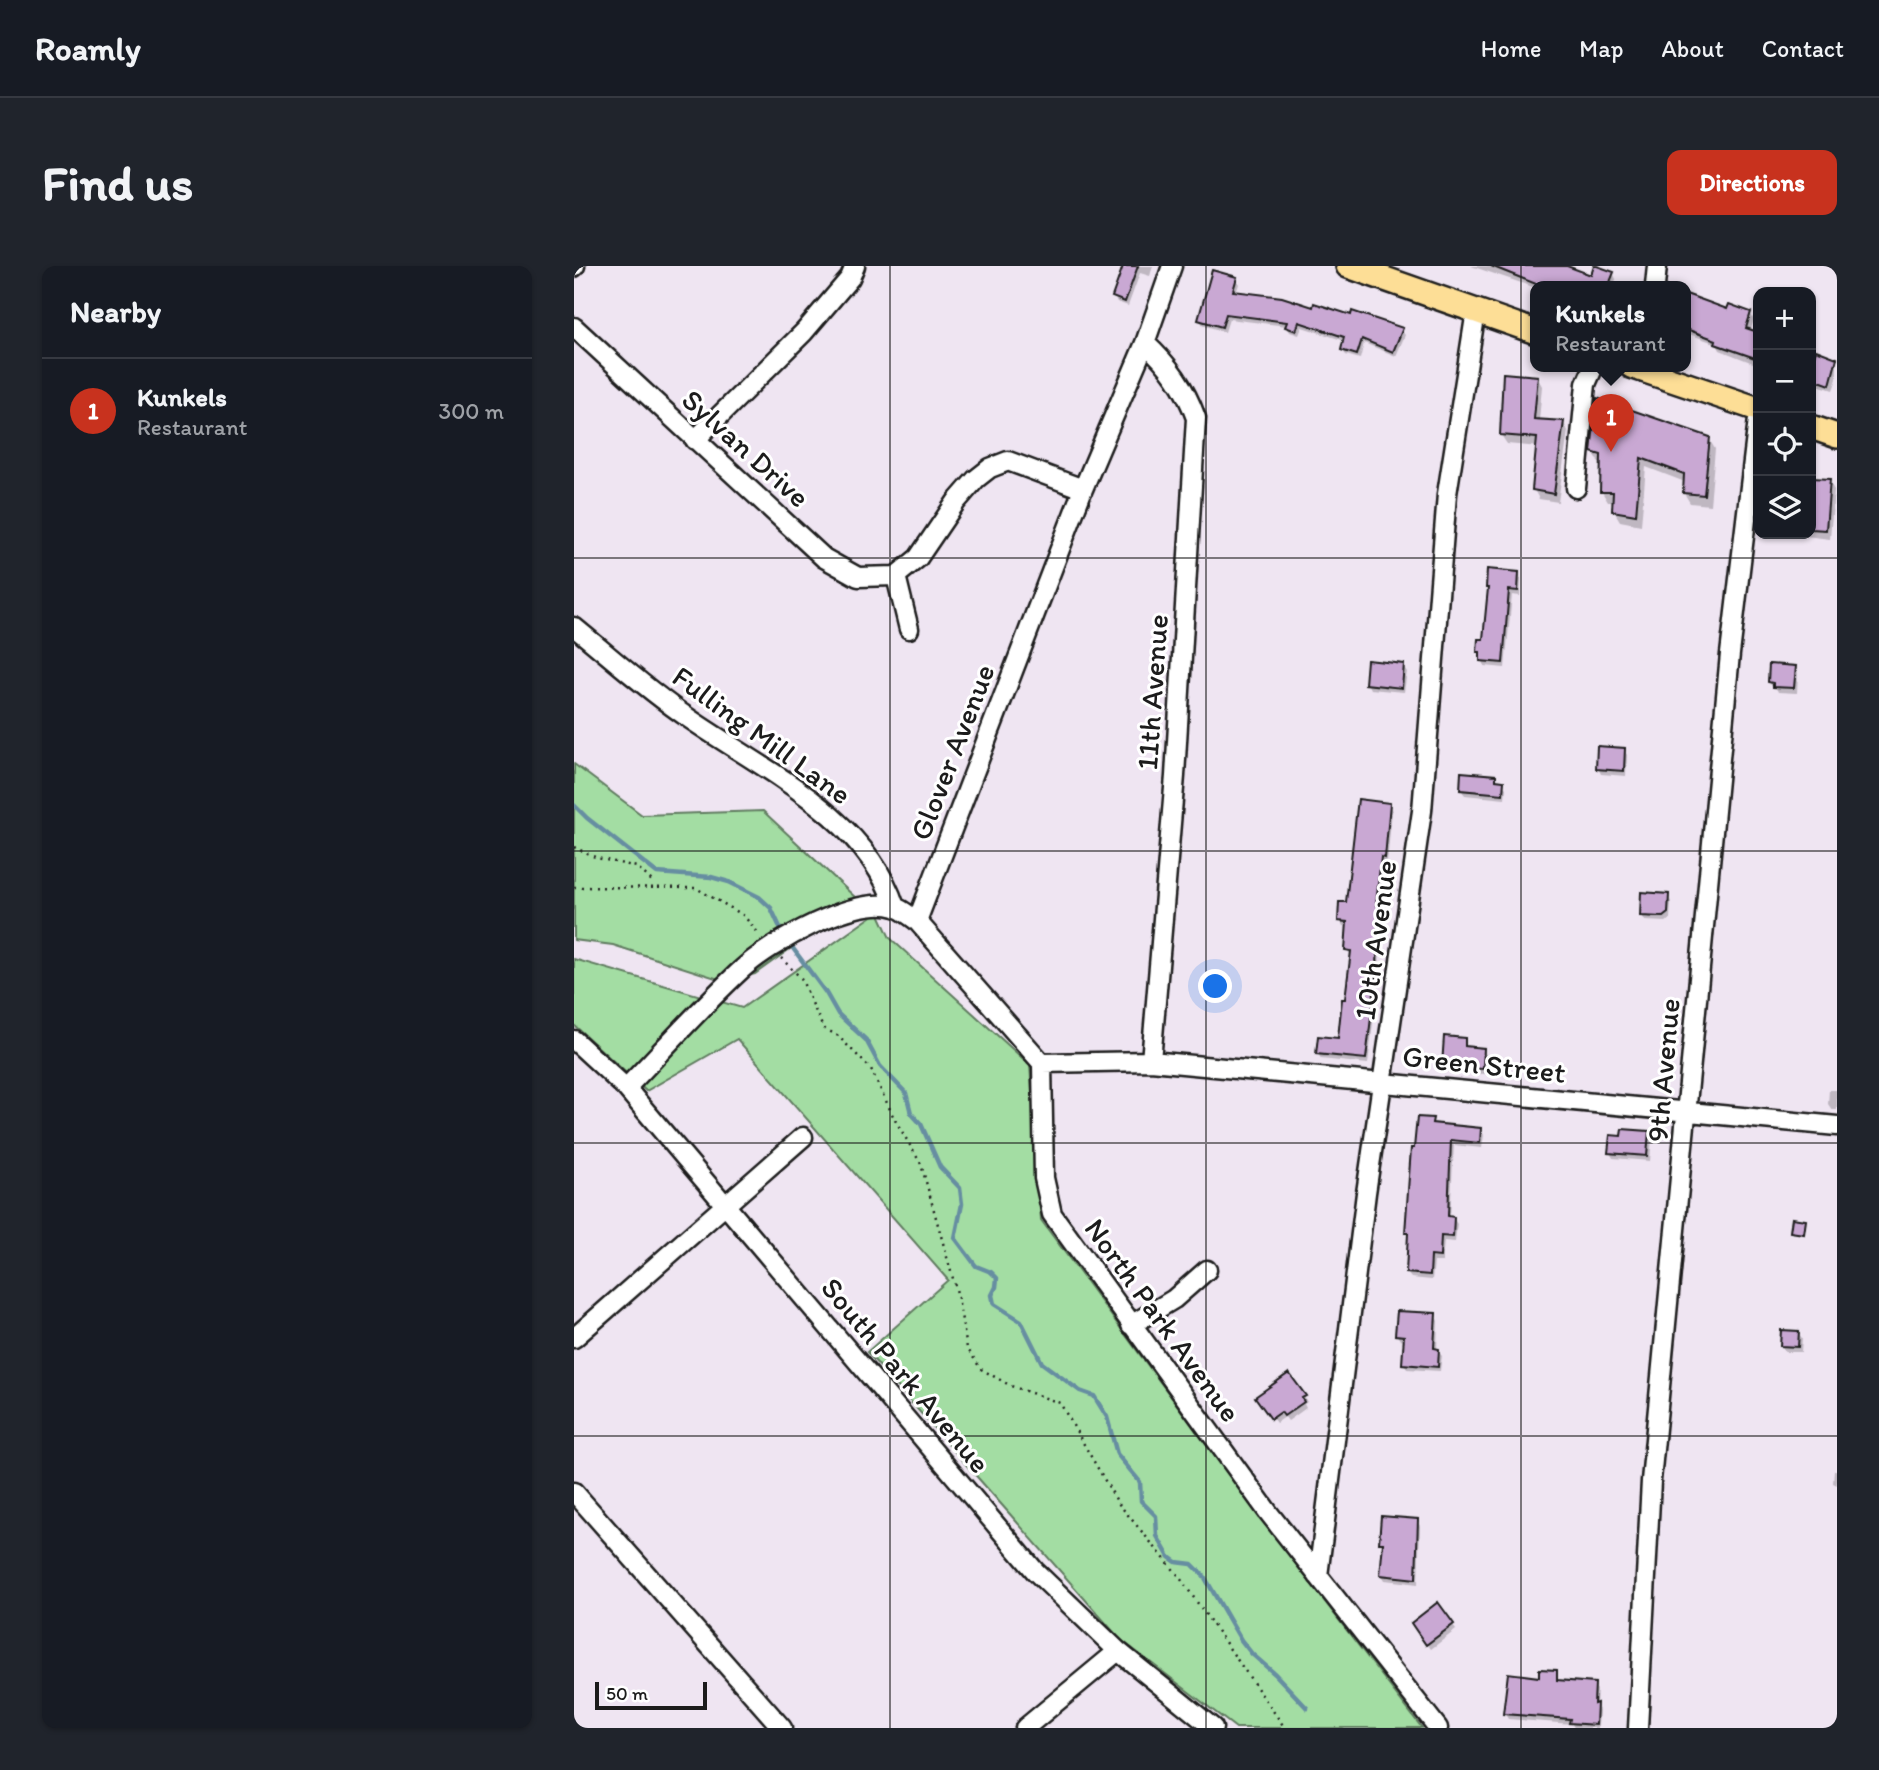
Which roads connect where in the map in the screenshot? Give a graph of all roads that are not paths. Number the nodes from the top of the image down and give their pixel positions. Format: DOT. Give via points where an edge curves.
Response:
graph roads {
  1 [pos="855,266"];
  2 [pos="1172,266"];
  3 [pos="1349,266"];
  4 [pos="1476,311"];
  5 [pos="574,327"];
  6 [pos="1530,330"];
  7 [pos="1145,343"];
  8 [pos="1591,372"];
  9 [pos="1652,372"];
  10 [pos="1753,408"];
  11 [pos="1816,429"];
  12 [pos="1837,436"];
  13 [pos="695,440"];
  14 [pos="1753,461"];
  15 [pos="1576,488"];
  16 [pos="1083,489"];
  17 [pos="896,576"];
  18 [pos="574,627"];
  19 [pos="909,629"];
  20 [pos="895,907"];
  21 [pos="917,921"];
  22 [pos="574,1040"];
  23 [pos="1151,1061"];
  24 [pos="1042,1063"];
  25 [pos="1382,1083"];
  26 [pos="626,1088"];
  27 [pos="1687,1112"];
  28 [pos="1837,1126"];
  29 [pos="803,1137"];
  30 [pos="724,1207"];
  31 [pos="1207,1270"];
  32 [pos="1131,1325"];
  33 [pos="574,1338"];
  34 [pos="574,1492"];
  35 [pos="1318,1576"];
  36 [pos="1118,1651"];
  37 [pos="782,1728"];
  38 [pos="1025,1728"];
  39 [pos="1213,1728"];
  40 [pos="1438,1728"];
  41 [pos="1638,1728"];
  1 -- 13 [label="street" via="804,332"];
  2 -- 7 [label="street, Glover Avenue"];
  3 -- 4 [label="main road"];
  4 -- 6 [label="main road"];
  4 -- 25 [label="street, 10th Avenue" via="1447,494 1422,811"];
  5 -- 13 [label="street, Sylvan Drive"];
  7 -- 16 [label="street, Glover Avenue"];
  7 -- 23 [label="street, 11th Avenue" via="1167,364 1196,418 1175,776"];
  8 -- 15 [label="street" via="1586,384"];
  9 -- 10 [label="main road"];
  11 -- 12 [label="main road"];
  13 -- 17 [label="street, Sylvan Drive" via="824,558 858,577"];
  14 -- 27 [label="street, 9th Avenue"];
  16 -- 17 [label="street" via="1008,461 990,468 956,502 918,558"];
  16 -- 21 [label="street, Glover Avenue"];
  17 -- 19 [label="street"];
  18 -- 20 [label="street, Fulling Mill Lane" via="684,716 823,807 888,885"];
  20 -- 21 [label="street"];
  20 -- 26 [label="street" via="867,904 829,916 775,946 743,968"];
  21 -- 24 [label="street"];
  22 -- 26 [label="street, South Park Avenue"];
  23 -- 24 [label="street, Green Street"];
  23 -- 25 [label="street, Green Street"];
  24 -- 32 [label="street, North Park Avenue" via="1044,1178 1052,1214"];
  25 -- 27 [label="street, Green Street"];
  25 -- 35 [label="street, 10th Avenue"];
  26 -- 30 [label="street, South Park Avenue"];
  27 -- 28 [label="street, Green Street"];
  27 -- 41 [label="street, 9th Avenue" via="1651,1481"];
  29 -- 30 [label="street"];
  30 -- 33 [label="street"];
  30 -- 36 [label="street, South Park Avenue" via="1035,1571"];
  31 -- 32 [label="street" via="1174,1299"];
  32 -- 35 [label="street, North Park Avenue"];
  34 -- 37 [label="street"];
  35 -- 40 [label="street, North Park Avenue"];
  36 -- 38 [label="street"];
  36 -- 39 [label="street, South Park Avenue"];
}
